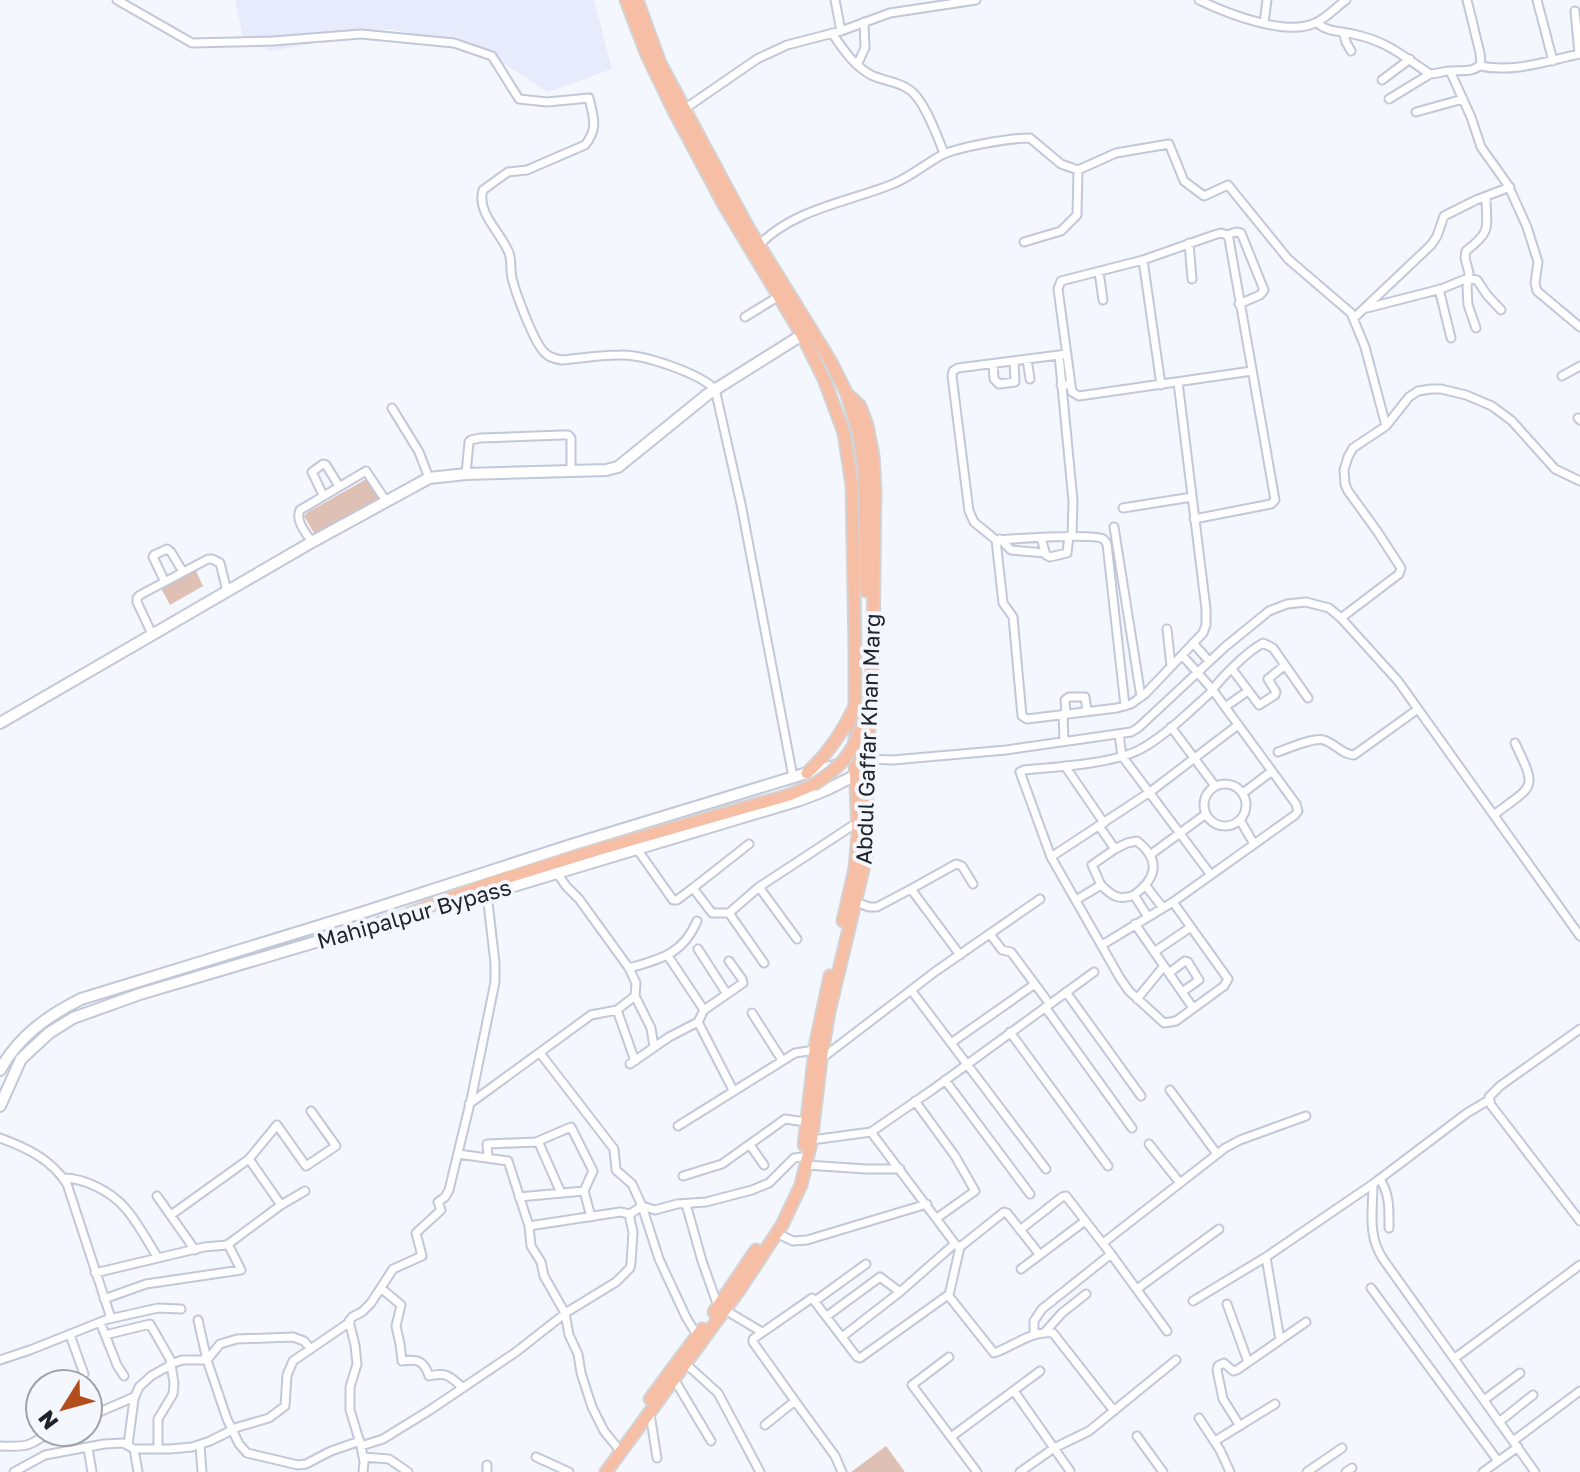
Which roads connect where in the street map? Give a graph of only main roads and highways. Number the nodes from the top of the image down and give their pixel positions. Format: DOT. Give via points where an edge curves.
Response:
graph roads {
  1 [pos="626,0"];
  2 [pos="637,0"];
  3 [pos="680,112"];
  4 [pos="847,394"];
  5 [pos="861,707"];
  6 [pos="861,766"];
  7 [pos="807,773"];
  8 [pos="408,914"];
  9 [pos="818,1054"];
  10 [pos="804,1161"];
  11 [pos="722,1308"];
  12 [pos="600,1472"];
  13 [pos="606,1472"];
  1 -- 3 [label="main road, Abdul Gaffar Khan Marg" via="647,55"];
  2 -- 3 [label="main road, Abdul Gaffar Khan Marg"];
  3 -- 4 [label="main road, Abdul Gaffar Khan Marg"];
  3 -- 5 [label="main road, Abdul Gaffar Khan Marg" via="724,205 802,335 839,417 851,470"];
  4 -- 5 [label="main road" via="864,468 868,673"];
  4 -- 6 [label="main road, Abdul Gaffar Khan Marg" via="860,406 867,425 875,478 873,648"];
  5 -- 6 [label="main road, Abdul Gaffar Khan Marg"];
  5 -- 7 [label="main road"];
  5 -- 8 [label="main road, bridge" via="860,735 849,755 813,785 493,882"];
  6 -- 9 [label="main road, Abdul Gaffar Khan Marg" via="855,868 824,998"];
  6 -- 9 [label="main road, Abdul Gaffar Khan Marg" via="866,857"];
  9 -- 10 [label="main road, Abdul Gaffar Khan Marg"];
  9 -- 10 [label="main road, Abdul Gaffar Khan Marg" via="812,1140"];
  10 -- 11 [label="main road, Abdul Gaffar Khan Marg" via="785,1206"];
  10 -- 11 [label="main road, Abdul Gaffar Khan Marg" via="796,1198"];
  11 -- 12 [label="main road, Abdul Gaffar Khan Marg"];
  11 -- 13 [label="main road, Abdul Gaffar Khan Marg"];
}
